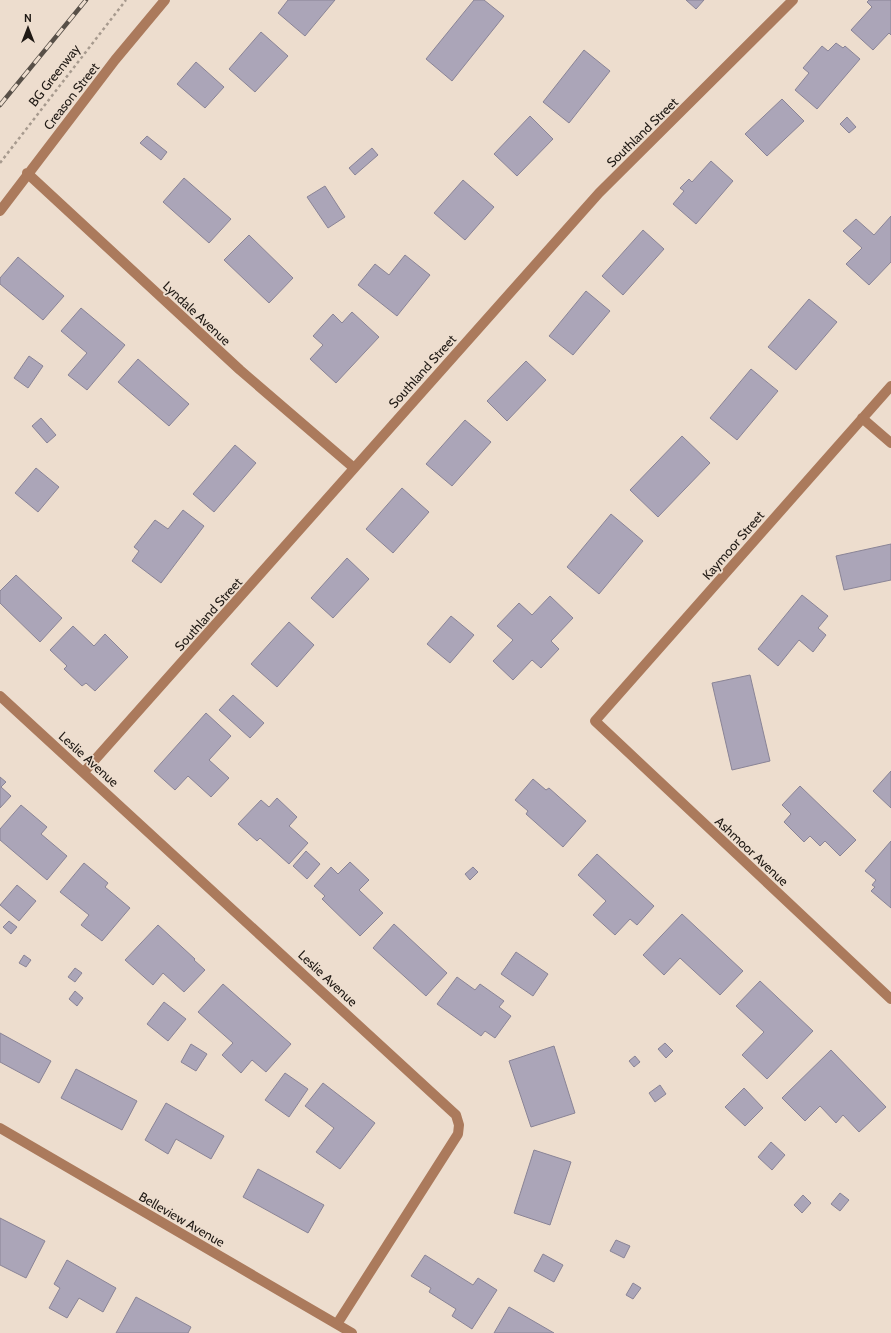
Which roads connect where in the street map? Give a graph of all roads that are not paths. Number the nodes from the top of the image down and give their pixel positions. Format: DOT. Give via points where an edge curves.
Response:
graph roads {
  1 [pos="165,0"];
  2 [pos="793,0"];
  3 [pos="27,173"];
  4 [pos="0,211"];
  5 [pos="891,386"];
  6 [pos="862,418"];
  7 [pos="891,443"];
  8 [pos="354,468"];
  9 [pos="0,696"];
  10 [pos="595,721"];
  11 [pos="84,772"];
  12 [pos="891,999"];
  13 [pos="0,1128"];
  14 [pos="337,1324"];
  15 [pos="352,1333"];
  1 -- 3 [label="street, Creason Street"];
  2 -- 8 [label="street, Southland Street" via="599,193"];
  3 -- 4 [label="street, Creason Street"];
  3 -- 8 [label="street, Lyndale Avenue" via="240,370"];
  5 -- 6 [label="street, Kaymoor Street"];
  6 -- 7 [label="street"];
  6 -- 10 [label="street, Kaymoor Street"];
  8 -- 11 [label="street, Southland Street"];
  9 -- 11 [label="street, Leslie Avenue"];
  10 -- 12 [label="street, Ashmoor Avenue"];
  11 -- 14 [label="street, Leslie Avenue" via="456,1115 458,1134"];
  13 -- 14 [label="street, Belleview Avenue"];
  14 -- 15 [label="street, Belleview Avenue"];
}
